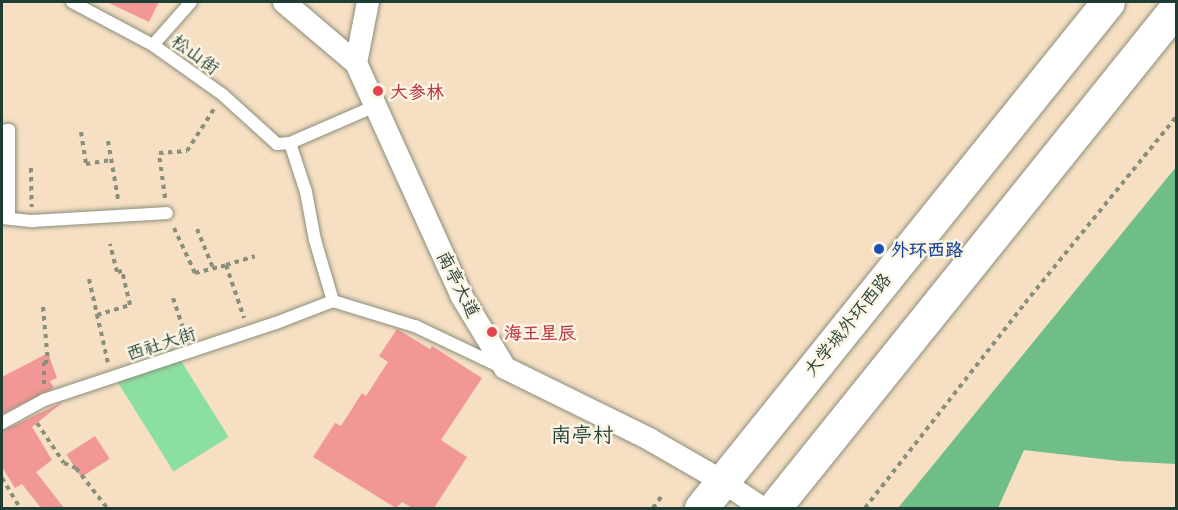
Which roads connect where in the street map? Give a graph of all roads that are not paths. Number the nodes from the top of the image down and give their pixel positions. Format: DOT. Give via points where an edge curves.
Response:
graph roads {
  1 [pos="72,2"];
  2 [pos="191,2"];
  3 [pos="284,2"];
  4 [pos="368,2"];
  5 [pos="1108,2"];
  6 [pos="1176,8"];
  7 [pos="153,45"];
  8 [pos="356,63"];
  9 [pos="375,106"];
  10 [pos="2,131"];
  11 [pos="290,143"];
  12 [pos="169,217"];
  13 [pos="5,218"];
  14 [pos="333,301"];
  15 [pos="505,368"];
  16 [pos="2,423"];
  17 [pos="722,481"];
  18 [pos="701,508"];
  19 [pos="762,508"];
  20 [pos="774,508"];
  1 -- 7 [label="lane, 松山街"];
  2 -- 7 [label="lane"];
  3 -- 8 [label="street, 南亭大道"];
  4 -- 8 [label="street"];
  5 -- 17 [label="main road, 大学城外环西路"];
  6 -- 20 [label="main road"];
  7 -- 11 [label="lane, 松山街" via="223,95 277,144"];
  8 -- 9 [label="street, 南亭大道"];
  9 -- 11 [label="lane"];
  9 -- 15 [label="street, 南亭大道" via="461,295"];
  10 -- 13 [label="lane" via="9,130"];
  11 -- 14 [label="lane"];
  12 -- 13 [label="lane" via="121,215 33,221"];
  14 -- 15 [label="lane" via="415,326"];
  14 -- 16 [label="lane, 西社大街" via="249,333 44,400"];
  15 -- 17 [label="street" via="649,439"];
  17 -- 18 [label="main road, 大学城外环西路"];
  17 -- 19 [label="street"];
}
